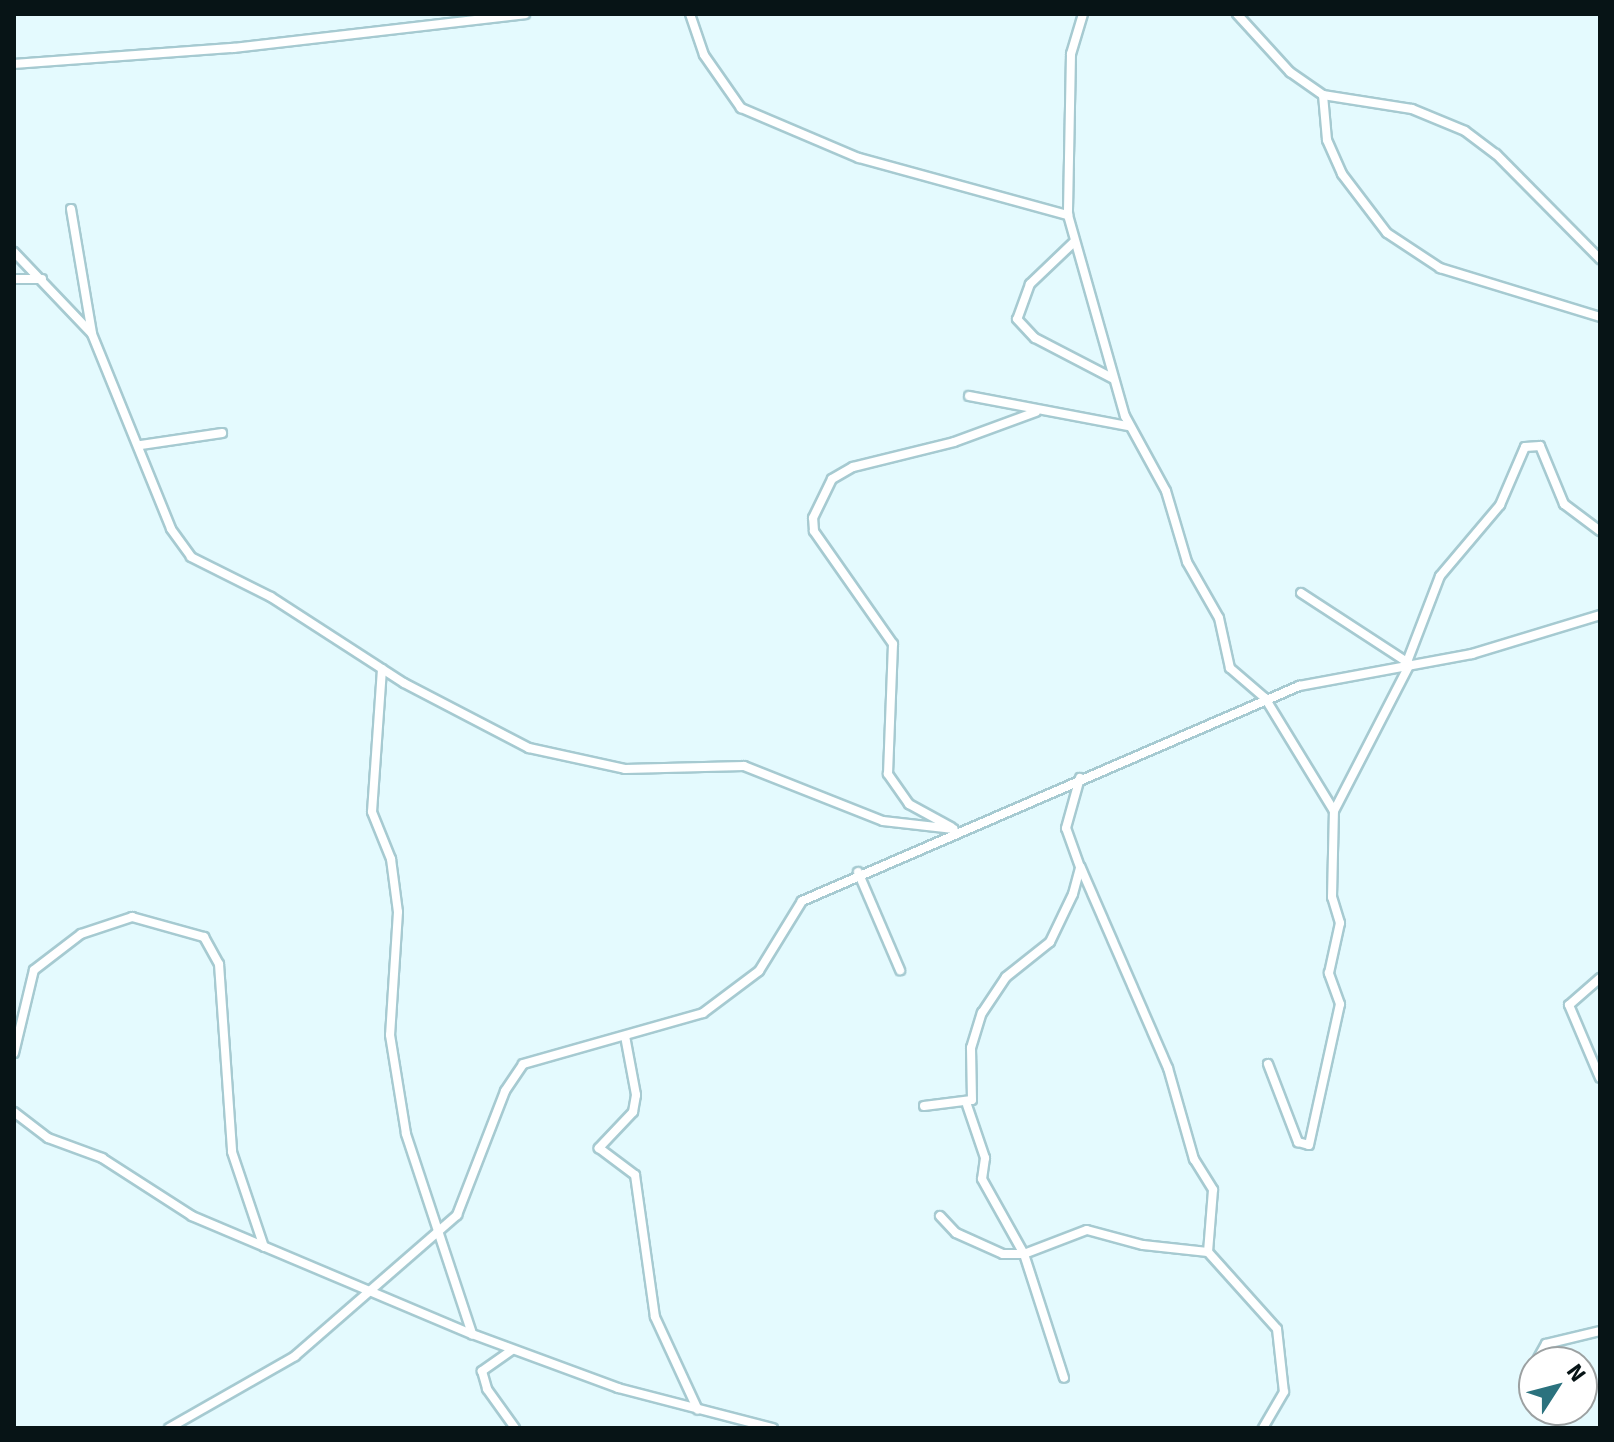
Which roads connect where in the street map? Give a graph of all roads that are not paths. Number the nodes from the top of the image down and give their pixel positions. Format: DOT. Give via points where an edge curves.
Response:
graph roads {
  1 [pos="525,14"];
  2 [pos="690,14"];
  3 [pos="1083,14"];
  4 [pos="1237,14"];
  5 [pos="14,64"];
  6 [pos="1323,95"];
  7 [pos="71,209"];
  8 [pos="1068,215"];
  9 [pos="1074,242"];
  10 [pos="14,252"];
  11 [pos="1600,259"];
  12 [pos="14,279"];
  13 [pos="42,279"];
  14 [pos="1600,317"];
  15 [pos="92,334"];
  16 [pos="1113,378"];
  17 [pos="969,396"];
  18 [pos="1036,412"];
  19 [pos="1128,426"];
  20 [pos="222,433"];
  21 [pos="141,445"];
  22 [pos="1600,531"];
  23 [pos="1301,593"];
  24 [pos="1600,615"];
  25 [pos="1408,663"];
  26 [pos="382,669"];
  27 [pos="1265,698"];
  28 [pos="1080,778"];
  29 [pos="1334,811"];
  30 [pos="957,829"];
  31 [pos="1080,867"];
  32 [pos="858,872"];
  33 [pos="900,970"];
  34 [pos="1600,978"];
  35 [pos="625,1036"];
  36 [pos="14,1053"];
  37 [pos="1268,1064"];
  38 [pos="1600,1078"];
  39 [pos="967,1105"];
  40 [pos="924,1106"];
  41 [pos="14,1112"];
  42 [pos="940,1216"];
  43 [pos="436,1233"];
  44 [pos="264,1247"];
  45 [pos="1208,1252"];
  46 [pos="1024,1254"];
  47 [pos="372,1293"];
  48 [pos="1600,1331"];
  49 [pos="472,1334"];
  50 [pos="1545,1346"];
  51 [pos="512,1350"];
  52 [pos="1064,1378"];
  53 [pos="698,1410"];
  54 [pos="169,1428"];
  55 [pos="515,1428"];
  56 [pos="773,1428"];
  57 [pos="1263,1428"];
  1 -- 5 [label="street" via="247,47"];
  2 -- 8 [label="street" via="704,55 741,108 859,158"];
  3 -- 8 [label="street" via="1071,54"];
  4 -- 6 [label="street" via="1290,72"];
  6 -- 11 [label="street" via="1412,109 1465,131 1496,154"];
  6 -- 14 [label="street" via="1327,140 1342,174 1387,233 1440,268"];
  7 -- 15 [label="street"];
  8 -- 9 [label="street"];
  9 -- 16 [label="street"];
  9 -- 16 [label="street" via="1030,284 1017,319 1035,338"];
  10 -- 13 [label="street"];
  12 -- 13 [label="street"];
  13 -- 15 [label="street"];
  15 -- 21 [label="street"];
  16 -- 19 [label="street"];
  17 -- 18 [label="street"];
  18 -- 19 [label="street"];
  18 -- 30 [label="street" via="954,442 853,467 832,479 813,518 814,531 893,644 888,774 909,804"];
  19 -- 27 [label="street" via="1166,491 1187,562 1219,618 1230,668"];
  20 -- 21 [label="street"];
  21 -- 26 [label="street" via="171,529 191,557 271,597"];
  22 -- 25 [label="street" via="1564,504 1545,451 1525,447 1500,505 1440,576"];
  23 -- 25 [label="street"];
  24 -- 25 [label="street" via="1472,654"];
  25 -- 27 [label="street"];
  25 -- 29 [label="street"];
  26 -- 30 [label="street" via="520,745 577,762 625,769 744,766 883,821"];
  26 -- 43 [label="street" via="372,812 391,859 398,912 390,1035 406,1134"];
  27 -- 28 [label="street"];
  27 -- 29 [label="street"];
  28 -- 30 [label="street"];
  28 -- 31 [label="street" via="1066,828"];
  29 -- 37 [label="street" via="1332,897 1340,923 1329,973 1340,1004 1309,1145 1298,1142"];
  30 -- 32 [label="street"];
  31 -- 39 [label="street" via="1050,942 1006,977 982,1013 971,1048"];
  31 -- 45 [label="street" via="1168,1068 1194,1159 1213,1190"];
  32 -- 33 [label="street"];
  32 -- 35 [label="street" via="798,904 759,971 720,1002 687,1021"];
  34 -- 38 [label="street" via="1569,1005"];
  35 -- 43 [label="street" via="523,1064 505,1091 457,1215"];
  35 -- 53 [label="street" via="636,1095 633,1112 599,1148 635,1175 655,1317"];
  36 -- 44 [label="street" via="34,970 81,934 132,917 204,937 219,964 232,1152"];
  39 -- 40 [label="street"];
  39 -- 46 [label="street" via="985,1158 982,1179"];
  41 -- 44 [label="street" via="48,1138 102,1158 192,1216"];
  42 -- 46 [label="street" via="956,1233 982,1246"];
  43 -- 47 [label="street"];
  43 -- 49 [label="street"];
  44 -- 47 [label="street"];
  45 -- 46 [label="street" via="1143,1245 1087,1230"];
  45 -- 57 [label="street" via="1277,1329 1284,1392"];
  46 -- 52 [label="street"];
  47 -- 49 [label="street"];
  47 -- 54 [label="street" via="295,1356"];
  48 -- 50 [label="street"];
  49 -- 51 [label="street"];
  51 -- 53 [label="street"];
  51 -- 55 [label="street" via="482,1371 487,1389"];
  53 -- 56 [label="street"];
}
